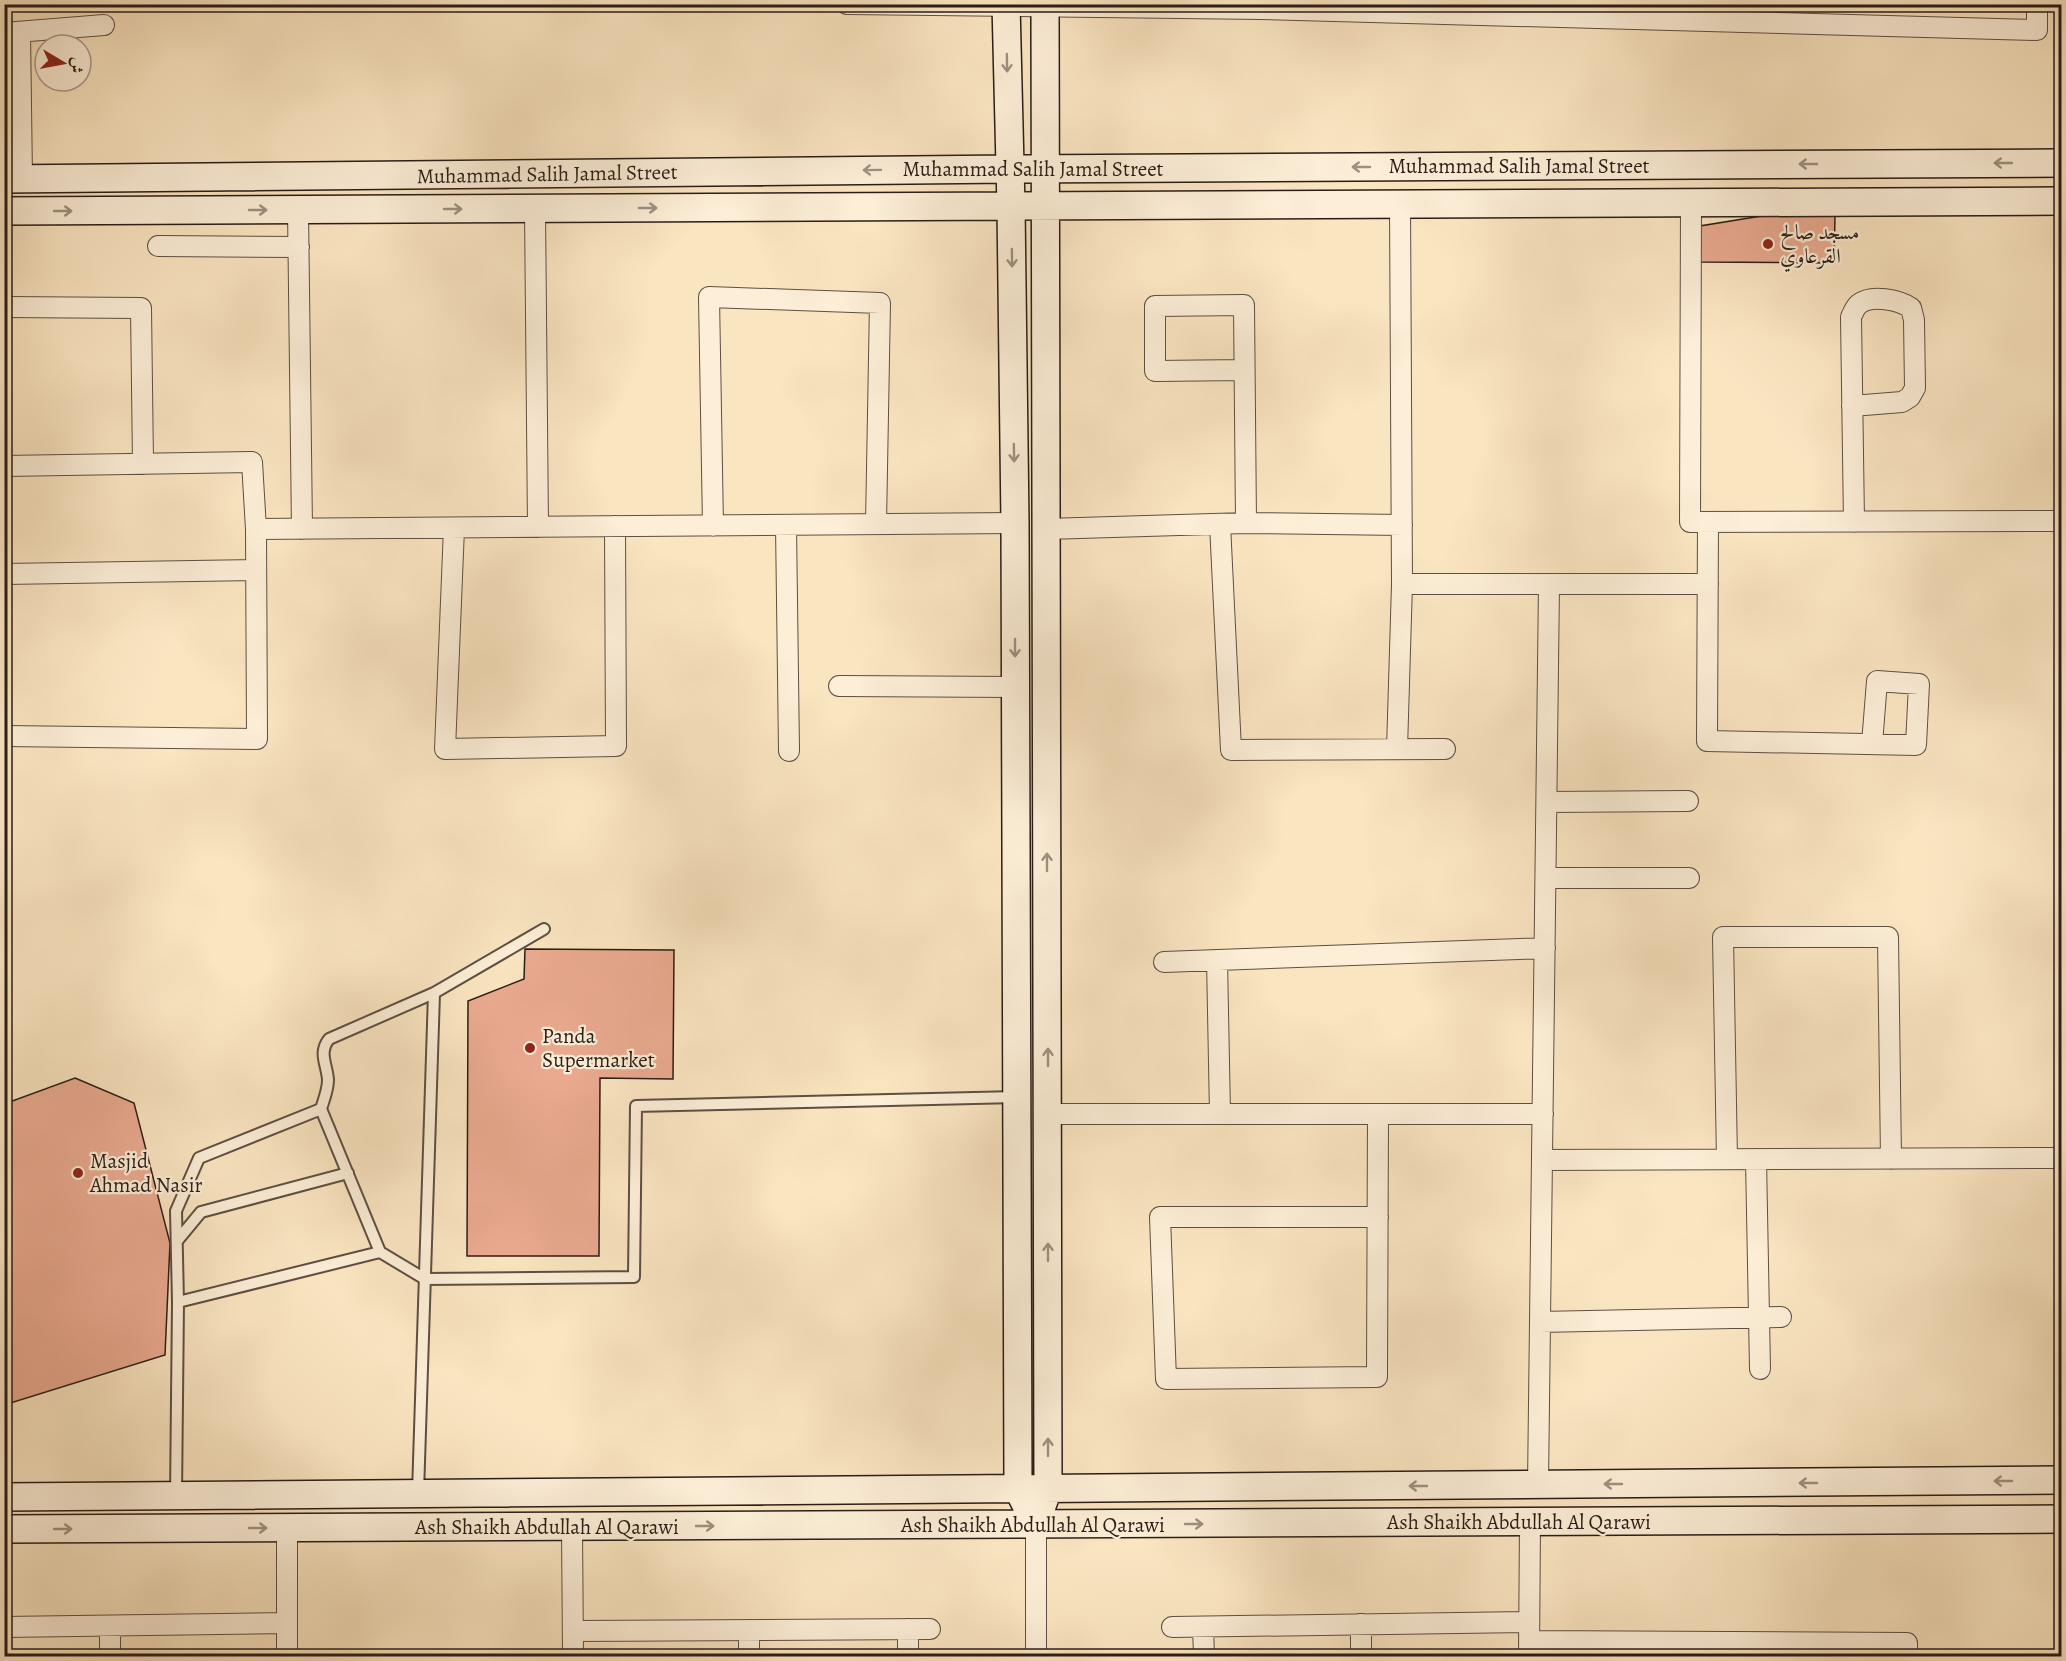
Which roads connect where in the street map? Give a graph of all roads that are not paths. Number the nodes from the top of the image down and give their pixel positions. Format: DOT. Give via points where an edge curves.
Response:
graph roads {
  1 [pos="847,4"];
  2 [pos="2037,4"];
  3 [pos="1045,5"];
  4 [pos="1006,6"];
  5 [pos="1261,7"];
  6 [pos="1809,14"];
  7 [pos="104,25"];
  8 [pos="12,32"];
  9 [pos="2061,162"];
  10 [pos="1010,169"];
  11 [pos="1045,169"];
  12 [pos="13,179"];
  13 [pos="2061,201"];
  14 [pos="1691,202"];
  15 [pos="1400,204"];
  16 [pos="1045,206"];
  17 [pos="1011,207"];
  18 [pos="535,209"];
  19 [pos="298,210"];
  20 [pos="4,211"];
  21 [pos="158,246"];
  22 [pos="298,247"];
  23 [pos="4,307"];
  24 [pos="1244,370"];
  25 [pos="1852,406"];
  26 [pos="143,464"];
  27 [pos="4,466"];
  28 [pos="2061,521"];
  29 [pos="1708,522"];
  30 [pos="1854,522"];
  31 [pos="1015,523"];
  32 [pos="1246,523"];
  33 [pos="876,524"];
  34 [pos="1220,524"];
  35 [pos="786,525"];
  36 [pos="1402,525"];
  37 [pos="615,526"];
  38 [pos="713,526"];
  39 [pos="538,527"];
  40 [pos="454,528"];
  41 [pos="256,529"];
  42 [pos="302,529"];
  43 [pos="1046,529"];
  44 [pos="256,570"];
  45 [pos="4,574"];
  46 [pos="1402,584"];
  47 [pos="1549,584"];
  48 [pos="1708,584"];
  49 [pos="839,686"];
  50 [pos="1016,687"];
  51 [pos="4,736"];
  52 [pos="1872,744"];
  53 [pos="1397,749"];
  54 [pos="1445,749"];
  55 [pos="789,751"];
  56 [pos="1688,801"];
  57 [pos="1547,802"];
  58 [pos="1546,878"];
  59 [pos="1689,878"];
  60 [pos="544,929"];
  61 [pos="1545,948"];
  62 [pos="1217,960"];
  63 [pos="1164,962"];
  64 [pos="434,993"];
  65 [pos="1017,1097"];
  66 [pos="321,1109"];
  67 [pos="1048,1114"];
  68 [pos="1220,1114"];
  69 [pos="1378,1114"];
  70 [pos="1543,1114"];
  71 [pos="1891,1158"];
  72 [pos="2061,1158"];
  73 [pos="1727,1159"];
  74 [pos="1756,1159"];
  75 [pos="1542,1160"];
  76 [pos="348,1173"];
  77 [pos="1378,1217"];
  78 [pos="177,1241"];
  79 [pos="380,1252"];
  80 [pos="425,1279"];
  81 [pos="178,1302"];
  82 [pos="1759,1317"];
  83 [pos="1781,1317"];
  84 [pos="1540,1322"];
  85 [pos="1760,1369"];
  86 [pos="2061,1480"];
  87 [pos="1538,1485"];
  88 [pos="1018,1489"];
  89 [pos="1048,1489"];
  90 [pos="418,1494"];
  91 [pos="176,1496"];
  92 [pos="4,1497"];
  93 [pos="2061,1519"];
  94 [pos="1530,1522"];
  95 [pos="1036,1524"];
  96 [pos="572,1527"];
  97 [pos="287,1528"];
  98 [pos="4,1529"];
  99 [pos="287,1623"];
  100 [pos="1361,1624"];
  101 [pos="110,1626"];
  102 [pos="4,1627"];
  103 [pos="1172,1627"];
  104 [pos="1203,1627"];
  105 [pos="908,1629"];
  106 [pos="930,1629"];
  107 [pos="749,1630"];
  108 [pos="573,1631"];
  109 [pos="1529,1640"];
  110 [pos="110,1656"];
  111 [pos="287,1656"];
  112 [pos="573,1656"];
  113 [pos="749,1656"];
  114 [pos="908,1656"];
  115 [pos="1036,1656"];
  116 [pos="1204,1656"];
  117 [pos="1361,1656"];
  118 [pos="1907,1656"];
  1 -- 4 [label="street"];
  2 -- 6 [label="street" via="2037,30"];
  3 -- 4 [label="street"];
  3 -- 5 [label="street"];
  3 -- 11 [label="street"];
  4 -- 10 [label="street, one-way"];
  5 -- 6 [label="street"];
  7 -- 8 [label="street"];
  8 -- 12 [label="street"];
  9 -- 11 [label="street, Muhammad Salih Jamal Street, one-way"];
  10 -- 11 [label="street, Muhammad Salih Jamal Street"];
  10 -- 12 [label="street, Muhammad Salih Jamal Street, one-way"];
  10 -- 17 [label="street"];
  11 -- 16 [label="street"];
  13 -- 14 [label="street, Muhammad Salih Jamal Street"];
  14 -- 15 [label="street, Muhammad Salih Jamal Street"];
  14 -- 29 [label="street" via="1690,522"];
  15 -- 16 [label="street, Muhammad Salih Jamal Street"];
  15 -- 36 [label="street"];
  16 -- 17 [label="street, Muhammad Salih Jamal Street"];
  16 -- 43 [label="street"];
  18 -- 17 [label="street, Muhammad Salih Jamal Street, one-way"];
  17 -- 31 [label="street, one-way"];
  19 -- 18 [label="street, Muhammad Salih Jamal Street, one-way"];
  18 -- 39 [label="street"];
  20 -- 19 [label="street, Muhammad Salih Jamal Street, one-way"];
  19 -- 22 [label="street"];
  21 -- 22 [label="street"];
  22 -- 42 [label="street"];
  23 -- 26 [label="street" via="141,308"];
  24 -- 24 [label="street" via="1244,305 1155,306 1155,371"];
  24 -- 32 [label="street"];
  25 -- 25 [label="street" via="1902,402 1915,388 1914,320 1911,308 1900,301 1868,300 1858,305 1851,317"];
  25 -- 30 [label="street"];
  26 -- 27 [label="street"];
  26 -- 41 [label="street" via="252,462"];
  28 -- 30 [label="street"];
  29 -- 30 [label="street"];
  29 -- 48 [label="street"];
  31 -- 33 [label="street"];
  31 -- 50 [label="street, one-way"];
  32 -- 34 [label="street"];
  32 -- 36 [label="street"];
  33 -- 35 [label="street"];
  33 -- 38 [label="street" via="880,303 709,297"];
  34 -- 43 [label="street"];
  34 -- 53 [label="street" via="1231,750"];
  35 -- 38 [label="street"];
  35 -- 55 [label="street"];
  36 -- 46 [label="street"];
  37 -- 38 [label="street"];
  37 -- 39 [label="street"];
  37 -- 40 [label="street" via="616,746 445,749"];
  39 -- 40 [label="street"];
  40 -- 42 [label="street"];
  41 -- 42 [label="street"];
  41 -- 44 [label="street"];
  67 -- 43 [label="street, one-way"];
  44 -- 45 [label="street"];
  44 -- 51 [label="street" via="257,739"];
  46 -- 47 [label="street"];
  46 -- 53 [label="street"];
  47 -- 48 [label="street"];
  47 -- 57 [label="street"];
  48 -- 52 [label="street" via="1707,741"];
  49 -- 50 [label="street"];
  50 -- 65 [label="street"];
  53 -- 54 [label="street"];
  56 -- 57 [label="street"];
  57 -- 58 [label="street"];
  58 -- 59 [label="street"];
  58 -- 61 [label="street"];
  60 -- 64 [label="lane"];
  61 -- 62 [label="street"];
  61 -- 70 [label="street"];
  62 -- 63 [label="street"];
  62 -- 68 [label="street"];
  64 -- 66 [label="lane" via="329,1039 322,1055 328,1079"];
  64 -- 80 [label="lane"];
  65 -- 80 [label="lane" via="636,1106 634,1277"];
  65 -- 88 [label="street"];
  66 -- 76 [label="lane"];
  66 -- 78 [label="lane" via="199,1158 176,1211"];
  67 -- 68 [label="street"];
  89 -- 67 [label="street, one-way"];
  68 -- 69 [label="street"];
  69 -- 70 [label="street"];
  69 -- 77 [label="street"];
  70 -- 75 [label="street"];
  71 -- 72 [label="street"];
  71 -- 73 [label="street" via="1888,937 1723,937"];
  71 -- 74 [label="street"];
  73 -- 74 [label="street"];
  73 -- 75 [label="street"];
  74 -- 82 [label="street"];
  75 -- 84 [label="street"];
  76 -- 78 [label="lane" via="201,1212"];
  76 -- 79 [label="lane"];
  77 -- 77 [label="street" via="1377,1377 1166,1379 1160,1217"];
  78 -- 81 [label="lane"];
  79 -- 80 [label="lane"];
  79 -- 81 [label="lane"];
  80 -- 90 [label="lane"];
  81 -- 91 [label="lane"];
  82 -- 83 [label="street"];
  82 -- 84 [label="street"];
  82 -- 85 [label="street"];
  84 -- 87 [label="street"];
  86 -- 87 [label="street, one-way"];
  87 -- 89 [label="street, one-way"];
  88 -- 89 [label="street"];
  88 -- 90 [label="street"];
  88 -- 95 [label="street"];
  89 -- 95 [label="street"];
  90 -- 91 [label="street"];
  91 -- 92 [label="street"];
  93 -- 94 [label="street, Ash Shaikh Abdullah Al Qarawi"];
  95 -- 94 [label="street, Ash Shaikh Abdullah Al Qarawi, one-way"];
  94 -- 109 [label="street"];
  96 -- 95 [label="street, Ash Shaikh Abdullah Al Qarawi, one-way"];
  95 -- 115 [label="street"];
  96 -- 97 [label="street, Ash Shaikh Abdullah Al Qarawi"];
  96 -- 108 [label="street"];
  98 -- 97 [label="street, Ash Shaikh Abdullah Al Qarawi, one-way"];
  97 -- 99 [label="street"];
  99 -- 101 [label="street"];
  99 -- 111 [label="street"];
  100 -- 104 [label="street"];
  100 -- 109 [label="street"];
  100 -- 117 [label="street"];
  101 -- 102 [label="street"];
  101 -- 110 [label="street"];
  103 -- 104 [label="street"];
  104 -- 116 [label="street"];
  105 -- 106 [label="street"];
  105 -- 107 [label="street"];
  105 -- 114 [label="street"];
  107 -- 108 [label="street"];
  107 -- 113 [label="street"];
  108 -- 112 [label="street"];
  109 -- 118 [label="street" via="1907,1642"];
}
